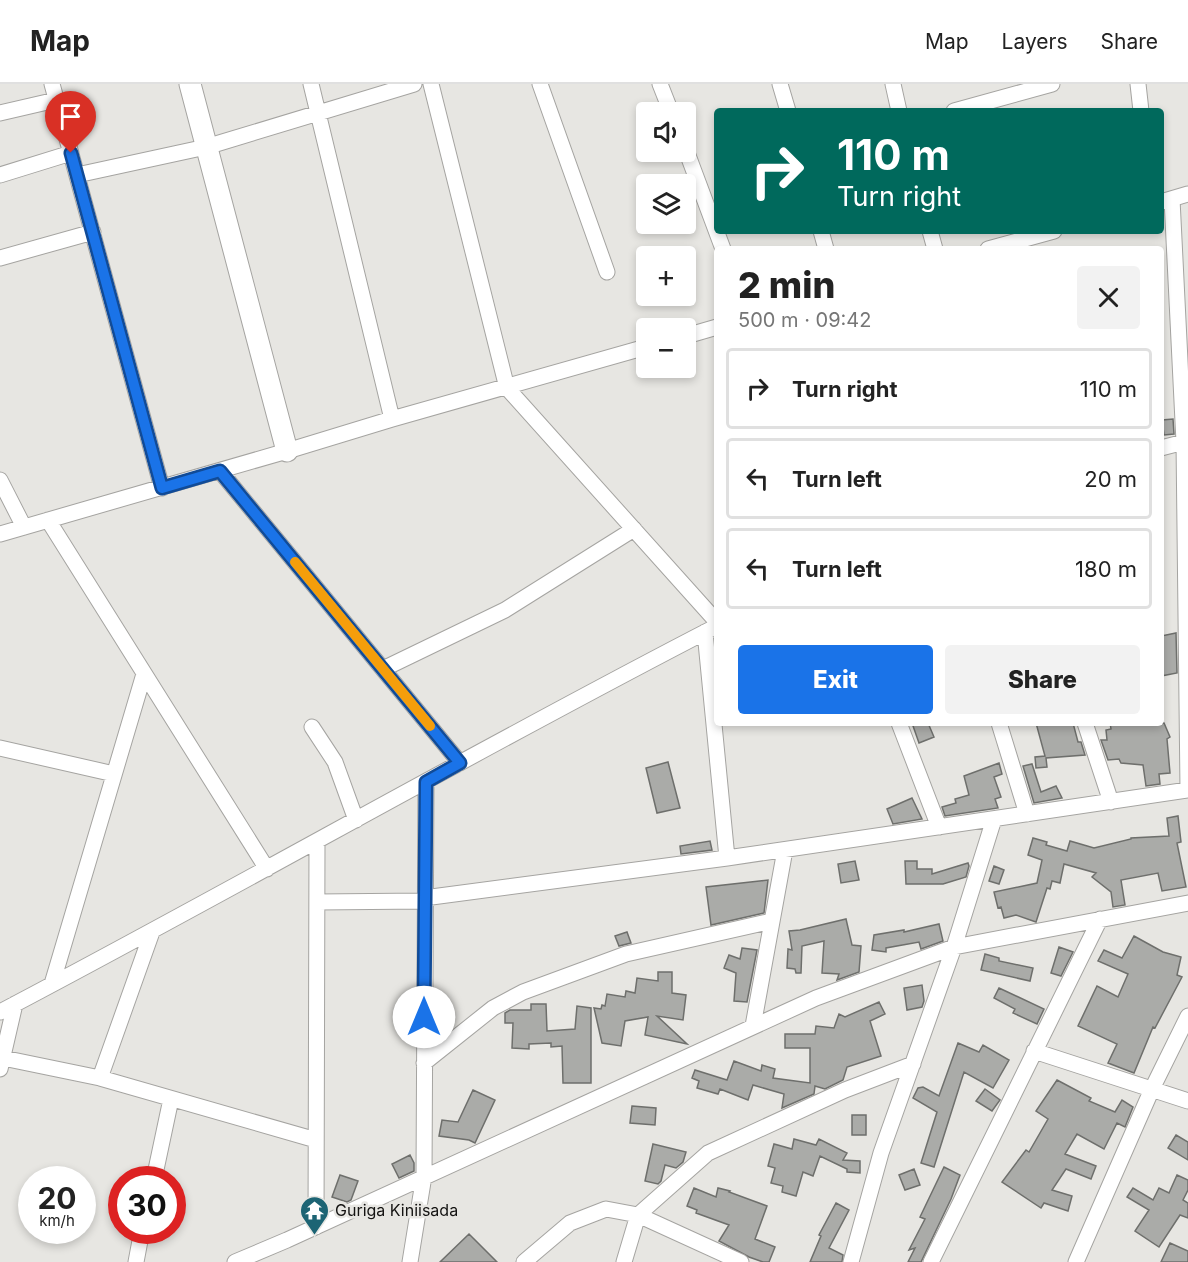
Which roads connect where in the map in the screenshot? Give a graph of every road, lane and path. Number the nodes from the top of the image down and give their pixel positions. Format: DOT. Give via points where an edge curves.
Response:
graph roads {
  1 [pos="52,84"];
  2 [pos="190,84"];
  3 [pos="311,84"];
  4 [pos="414,84"];
  5 [pos="431,84"];
  6 [pos="540,84"];
  7 [pos="660,84"];
  8 [pos="780,84"];
  9 [pos="893,84"];
  10 [pos="1052,84"];
  11 [pos="1138,84"];
  12 [pos="56,100"];
  13 [pos="667,102"];
  14 [pos="787,108"];
  15 [pos="897,108"];
  16 [pos="965,108"];
  17 [pos="1142,108"];
  18 [pos="0,113"];
  19 [pos="318,113"];
  20 [pos="206,147"];
  21 [pos="71,153"];
  22 [pos="690,162"];
  23 [pos="0,175"];
  24 [pos="77,175"];
  25 [pos="1188,194"];
  26 [pos="1167,200"];
  27 [pos="714,225"];
  28 [pos="93,232"];
  29 [pos="1043,234"];
  30 [pos="999,246"];
  31 [pos="0,258"];
  32 [pos="607,272"];
  33 [pos="714,328"];
  34 [pos="696,333"];
  35 [pos="636,350"];
  36 [pos="507,388"];
  37 [pos="392,419"];
  38 [pos="1186,441"];
  39 [pos="1164,447"];
  40 [pos="287,452"];
  41 [pos="220,471"];
  42 [pos="0,480"];
  43 [pos="162,488"];
  44 [pos="48,520"];
  45 [pos="24,527"];
  46 [pos="634,529"];
  47 [pos="0,534"];
  48 [pos="1187,624"];
  49 [pos="713,627"];
  50 [pos="714,644"];
  51 [pos="384,669"];
  52 [pos="144,674"];
  53 [pos="719,726"];
  54 [pos="900,726"];
  55 [pos="1000,726"];
  56 [pos="1086,726"];
  57 [pos="312,727"];
  58 [pos="0,748"];
  59 [pos="460,763"];
  60 [pos="114,774"];
  61 [pos="426,782"];
  62 [pos="1188,790"];
  63 [pos="1111,802"];
  64 [pos="1028,814"];
  65 [pos="994,819"];
  66 [pos="356,820"];
  67 [pos="939,827"];
  68 [pos="317,842"];
  69 [pos="785,850"];
  70 [pos="727,858"];
  71 [pos="267,869"];
  72 [pos="424,899"];
  73 [pos="317,902"];
  74 [pos="1188,903"];
  75 [pos="1100,920"];
  76 [pos="772,921"];
  77 [pos="152,932"];
  78 [pos="954,947"];
  79 [pos="52,984"];
  80 [pos="15,1004"];
  81 [pos="0,1012"];
  82 [pos="1188,1016"];
  83 [pos="753,1026"];
  84 [pos="1034,1051"];
  85 [pos="424,1063"];
  86 [pos="1,1064"];
  87 [pos="913,1064"];
  88 [pos="100,1078"];
  89 [pos="1152,1089"];
  90 [pos="171,1099"];
  91 [pos="1188,1101"];
  92 [pos="316,1140"];
  93 [pos="157,1166"];
  94 [pos="424,1176"];
  95 [pos="638,1215"];
  96 [pos="316,1227"];
  97 [pos="139,1244"];
  98 [pos="262,1256"];
  99 [pos="135,1262"];
  100 [pos="235,1262"];
  101 [pos="410,1262"];
  102 [pos="524,1262"];
  103 [pos="624,1262"];
  104 [pos="741,1262"];
  105 [pos="851,1262"];
  106 [pos="931,1262"];
  107 [pos="1076,1262"];
  1 -- 12 [label="street"];
  2 -- 20 [label="street"];
  3 -- 19 [label="street"];
  4 -- 19 [label="street"];
  5 -- 36 [label="street"];
  6 -- 32 [label="street"];
  7 -- 13 [label="street"];
  8 -- 14 [label="street"];
  9 -- 15 [label="street"];
  10 -- 16 [label="street"];
  11 -- 17 [label="street"];
  12 -- 18 [label="street"];
  12 -- 21 [label="street"];
  19 -- 20 [label="street"];
  19 -- 37 [label="street"];
  20 -- 24 [label="street"];
  20 -- 40 [label="street"];
  21 -- 23 [label="street"];
  21 -- 24 [label="street"];
  22 -- 27 [label="street"];
  24 -- 28 [label="street"];
  25 -- 26 [label="street"];
  26 -- 38 [label="street"];
  28 -- 31 [label="street"];
  28 -- 43 [label="street"];
  29 -- 30 [label="street"];
  33 -- 34 [label="street"];
  35 -- 36 [label="street"];
  36 -- 37 [label="street"];
  36 -- 46 [label="street"];
  37 -- 40 [label="street"];
  38 -- 39 [label="street"];
  38 -- 48 [label="street"];
  40 -- 41 [label="street"];
  41 -- 43 [label="street"];
  41 -- 51 [label="street"];
  42 -- 45 [label="street"];
  43 -- 44 [label="street"];
  44 -- 45 [label="street"];
  44 -- 52 [label="street"];
  45 -- 47 [label="street"];
  46 -- 49 [label="street"];
  46 -- 51 [label="street" via="504,610"];
  48 -- 62 [label="street"];
  49 -- 50 [label="street"];
  49 -- 59 [label="street"];
  51 -- 59 [label="street"];
  52 -- 60 [label="street"];
  52 -- 71 [label="street"];
  53 -- 70 [label="street"];
  54 -- 67 [label="street"];
  55 -- 64 [label="street"];
  56 -- 63 [label="street"];
  57 -- 66 [label="street" via="335,762"];
  58 -- 60 [label="street"];
  59 -- 61 [label="street"];
  60 -- 79 [label="street"];
  61 -- 66 [label="street"];
  61 -- 72 [label="street"];
  62 -- 63 [label="street"];
  63 -- 64 [label="street"];
  64 -- 65 [label="street"];
  65 -- 67 [label="street"];
  65 -- 78 [label="street"];
  66 -- 68 [label="street"];
  67 -- 69 [label="street"];
  68 -- 71 [label="street"];
  68 -- 73 [label="street"];
  69 -- 70 [label="street"];
  69 -- 76 [label="street"];
  70 -- 72 [label="street"];
  71 -- 77 [label="street"];
  72 -- 73 [label="street"];
  72 -- 85 [label="street"];
  73 -- 92 [label="street"];
  74 -- 75 [label="street"];
  75 -- 78 [label="street"];
  75 -- 84 [label="street"];
  76 -- 83 [label="street"];
  76 -- 85 [label="street" via="626,954 523,992 493,1008"];
  77 -- 79 [label="street"];
  77 -- 88 [label="street"];
  78 -- 83 [label="street" via="816,998"];
  78 -- 87 [label="street"];
  79 -- 80 [label="street"];
  80 -- 81 [label="street"];
  80 -- 86 [label="street"];
  82 -- 89 [label="street"];
  83 -- 94 [label="street"];
  84 -- 89 [label="street"];
  84 -- 106 [label="street"];
  85 -- 94 [label="street"];
  86 -- 88 [label="street"];
  87 -- 95 [label="street" via="845,1090 708,1153"];
  87 -- 105 [label="street" via="881,1153"];
  88 -- 90 [label="street"];
  89 -- 91 [label="street"];
  89 -- 107 [label="street"];
  90 -- 92 [label="street"];
  90 -- 93 [label="street"];
  92 -- 96 [label="street"];
  94 -- 96 [label="street"];
  94 -- 101 [label="street"];
  95 -- 102 [label="street" via="606,1209 570,1223"];
  95 -- 103 [label="street"];
  95 -- 104 [label="street"];
  96 -- 98 [label="street"];
  97 -- 99 [label="street"];
  98 -- 100 [label="street"];
}
